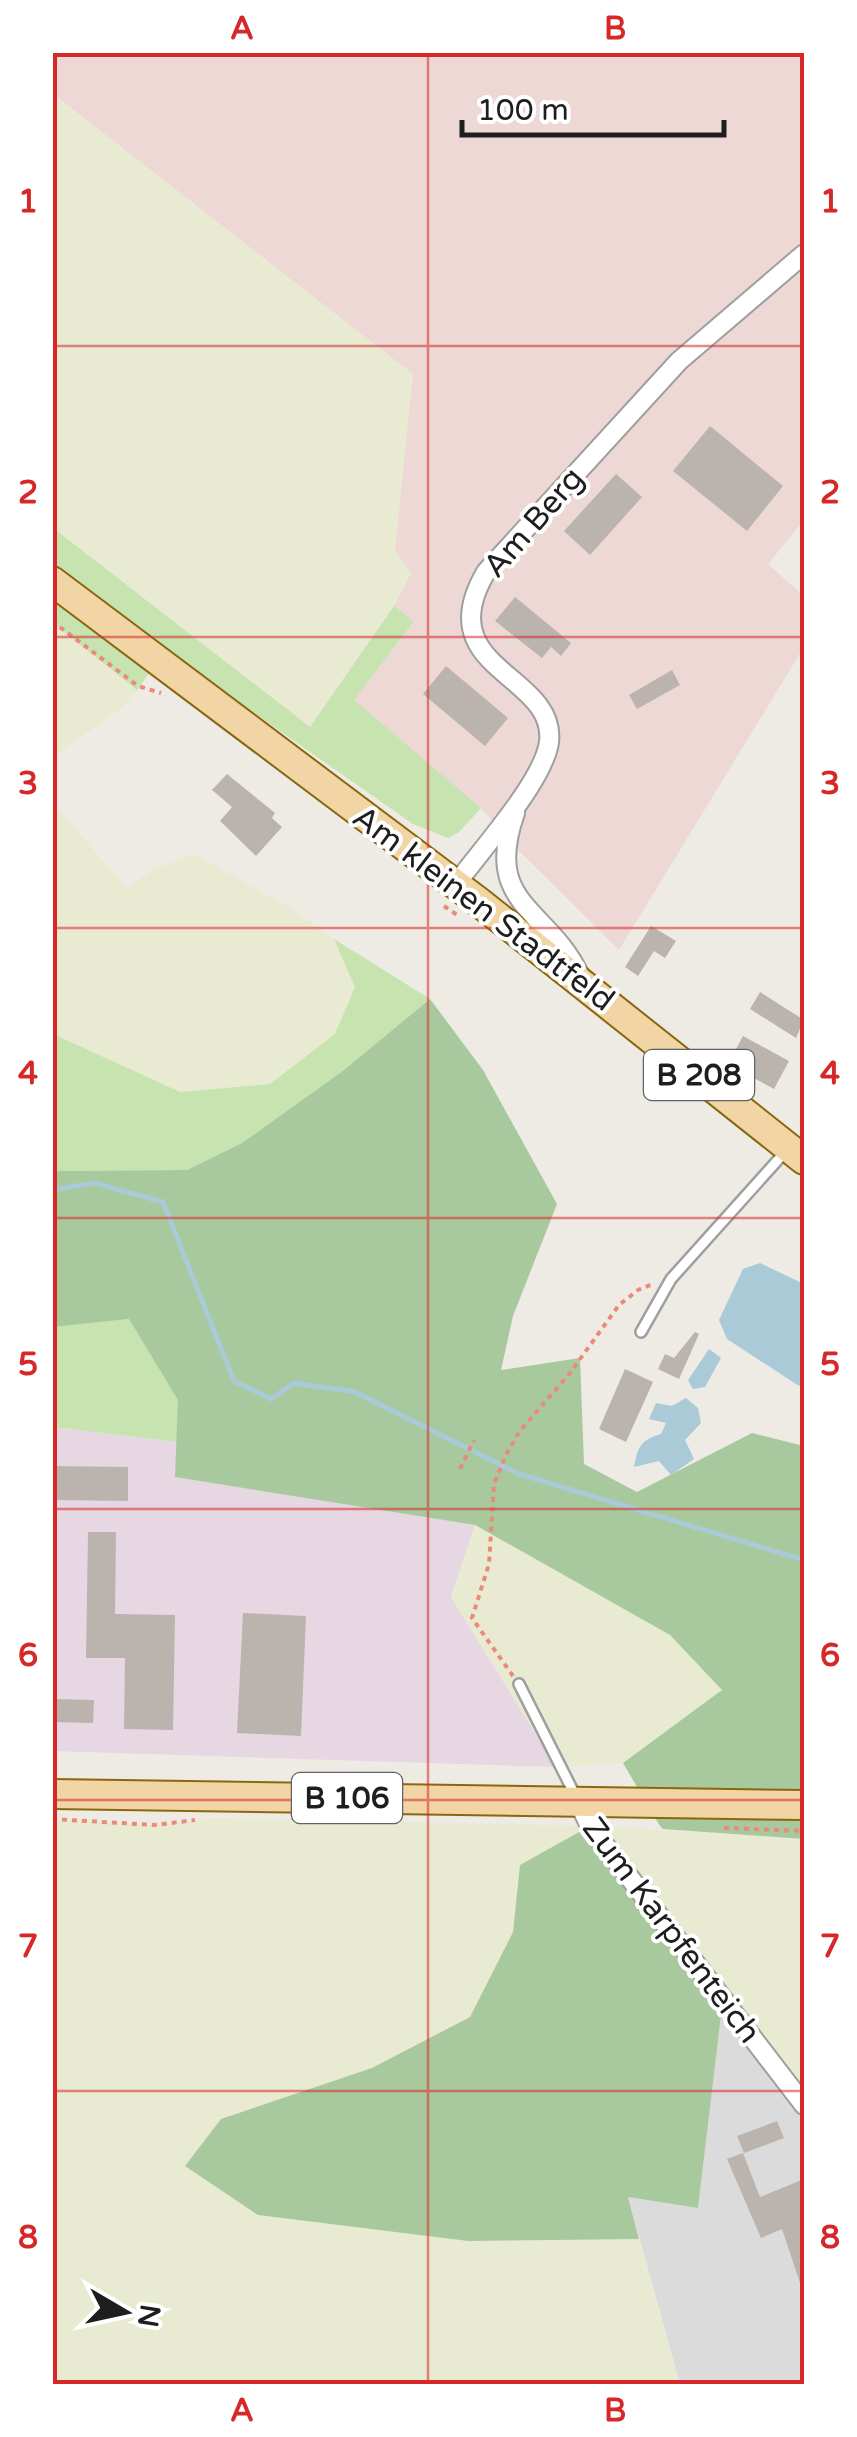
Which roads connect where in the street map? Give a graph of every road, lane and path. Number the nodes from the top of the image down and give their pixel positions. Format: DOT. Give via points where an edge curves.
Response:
graph roads {
  1 [pos="804,254"];
  2 [pos="52,581"];
  3 [pos="520,798"];
  4 [pos="456,884"];
  5 [pos="582,982"];
  6 [pos="797,1153"];
  7 [pos="672,1280"];
  8 [pos="642,1332"];
  9 [pos="474,1440"];
  10 [pos="460,1469"];
  11 [pos="519,1684"];
  12 [pos="52,1794"];
  13 [pos="578,1801"];
  14 [pos="804,1805"];
  15 [pos="804,2104"];
  1 -- 3 [label="street, Am Berg" via="679,361 476,588 474,637 538,704 548,726 544,762"];
  2 -- 4 [label="main road, Am kleinen Stadtfeld / B 208"];
  3 -- 4 [label="street, Am Berg"];
  3 -- 5 [label="street" via="506,840 507,876"];
  4 -- 5 [label="main road, Am kleinen Stadtfeld / B 208"];
  5 -- 6 [label="main road, Am kleinen Stadtfeld / B 208"];
  6 -- 7 [label="lane"];
  7 -- 8 [label="lane"];
  7 -- 11 [label="path" via="638,1290 619,1305 519,1432 494,1484 490,1564 472,1618"];
  9 -- 10 [label="path"];
  11 -- 13 [label="lane"];
  12 -- 13 [label="main road, B 106"];
  13 -- 14 [label="main road, B 106"];
  13 -- 15 [label="street, Zum Karpfenteich" via="590,1826"];
}
